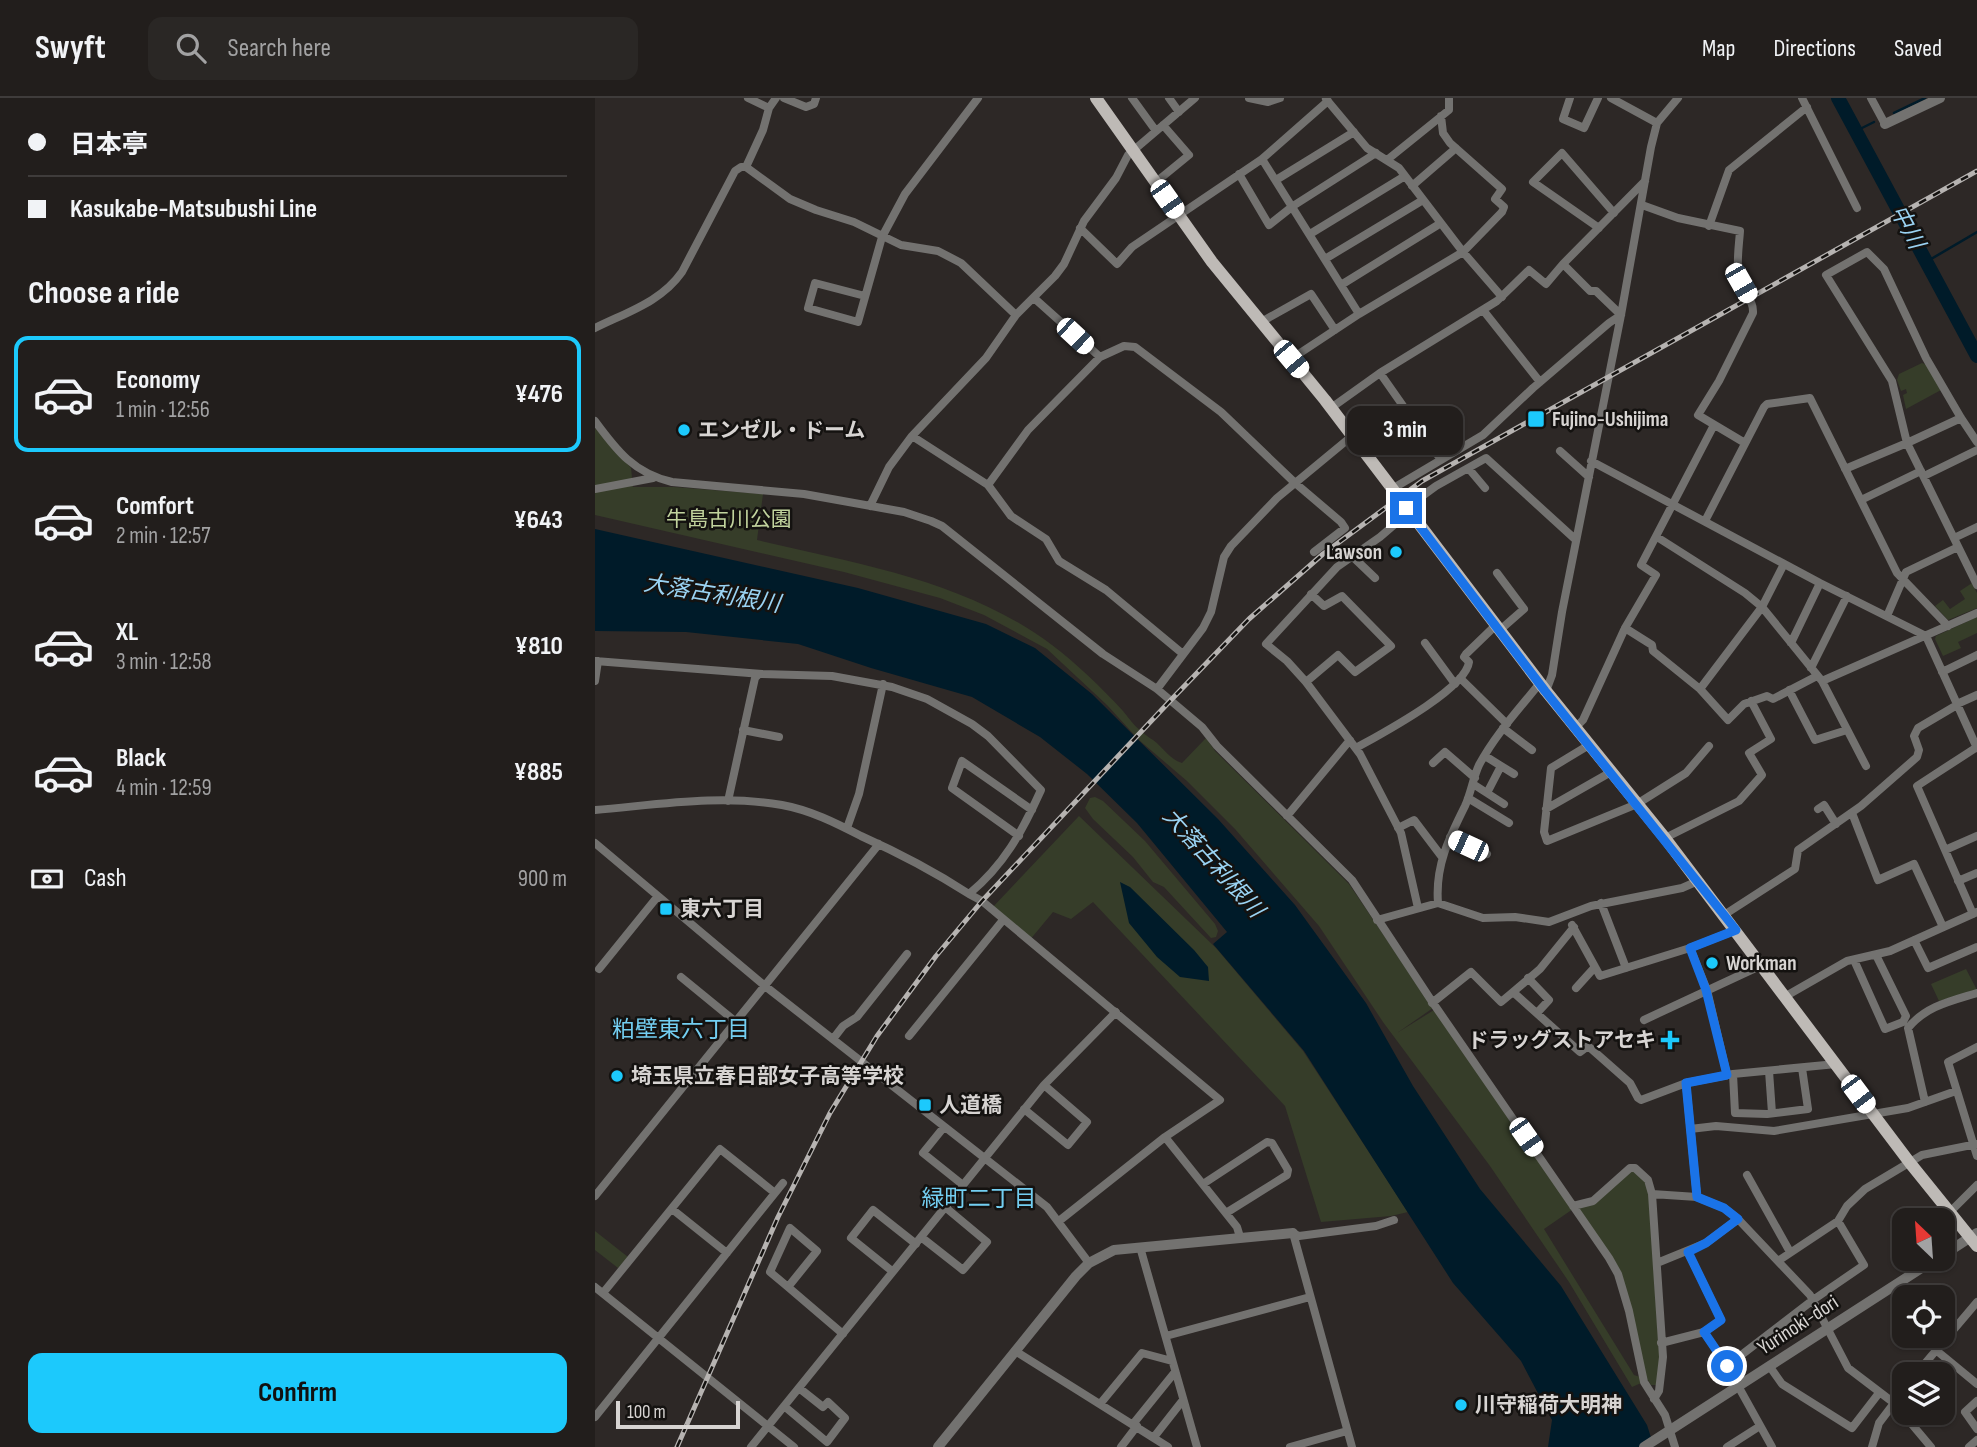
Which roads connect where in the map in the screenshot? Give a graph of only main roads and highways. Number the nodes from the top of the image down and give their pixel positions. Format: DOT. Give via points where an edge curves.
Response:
graph roads {
  1 [pos="1096,98"];
  2 [pos="1975,1239"];
  1 -- 2 [label="main road" via="1178,215 1665,838 1910,1163"];
}
